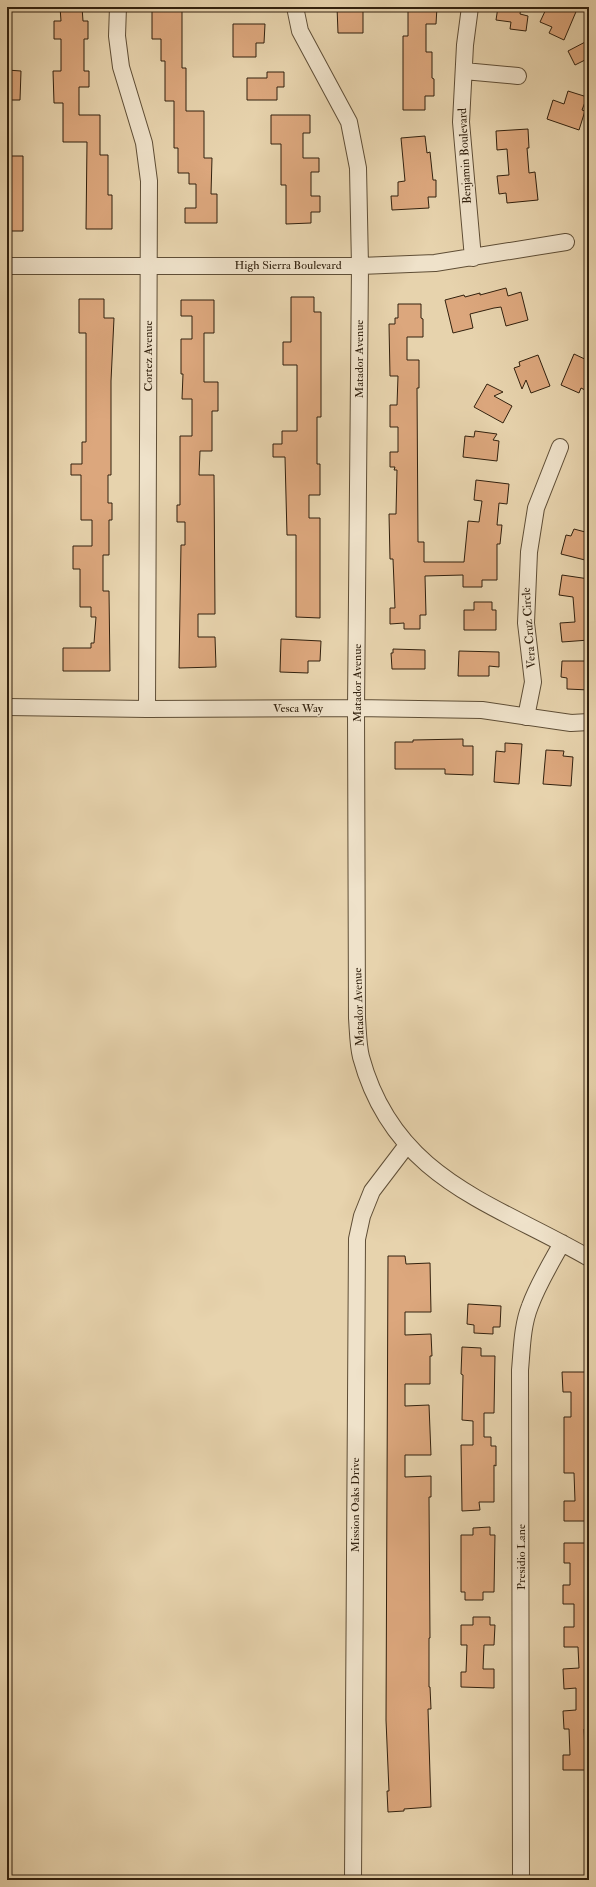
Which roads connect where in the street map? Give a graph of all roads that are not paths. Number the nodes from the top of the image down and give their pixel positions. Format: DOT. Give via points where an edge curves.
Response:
graph roads {
  1 [pos="118,7"];
  2 [pos="295,7"];
  3 [pos="470,7"];
  4 [pos="464,71"];
  5 [pos="518,76"];
  6 [pos="566,242"];
  7 [pos="473,258"];
  8 [pos="148,265"];
  9 [pos="7,266"];
  10 [pos="360,266"];
  11 [pos="560,447"];
  12 [pos="7,707"];
  13 [pos="356,708"];
  14 [pos="147,709"];
  15 [pos="526,717"];
  16 [pos="589,722"];
  17 [pos="407,1144"];
  18 [pos="562,1243"];
  19 [pos="589,1258"];
  20 [pos="353,1880"];
  21 [pos="521,1880"];
  1 -- 8 [label="street, Cortez Avenue" via="117,36 121,67 144,143 149,181"];
  2 -- 10 [label="street, Matador Avenue" via="300,31 349,122 358,168"];
  3 -- 4 [label="street, Benjamin Boulevard"];
  4 -- 5 [label="street"];
  4 -- 7 [label="street, Benjamin Boulevard" via="461,122"];
  6 -- 7 [label="street, High Sierra Boulevard"];
  7 -- 10 [label="street, High Sierra Boulevard" via="435,263"];
  8 -- 9 [label="street, High Sierra Boulevard"];
  8 -- 10 [label="street, High Sierra Boulevard"];
  8 -- 14 [label="street, Cortez Avenue"];
  10 -- 13 [label="street, Matador Avenue"];
  11 -- 15 [label="street, Vera Cruz Circle" via="536,508 528,552 526,623 533,682"];
  12 -- 14 [label="street, Vesca Way"];
  13 -- 14 [label="street, Vesca Way"];
  13 -- 15 [label="street, Vesca Way" via="482,710"];
  13 -- 17 [label="street, Matador Avenue" via="357,1018 361,1056 373,1092 387,1119"];
  15 -- 16 [label="street, Vesca Way"];
  17 -- 18 [label="street, Matador Avenue" via="434,1171 463,1192"];
  17 -- 20 [label="street, Mission Oaks Drive" via="372,1191 362,1216 357,1239"];
  18 -- 19 [label="street, Matador Avenue"];
  18 -- 21 [label="street, Presidio Lane" via="529,1307 520,1370"];
}
